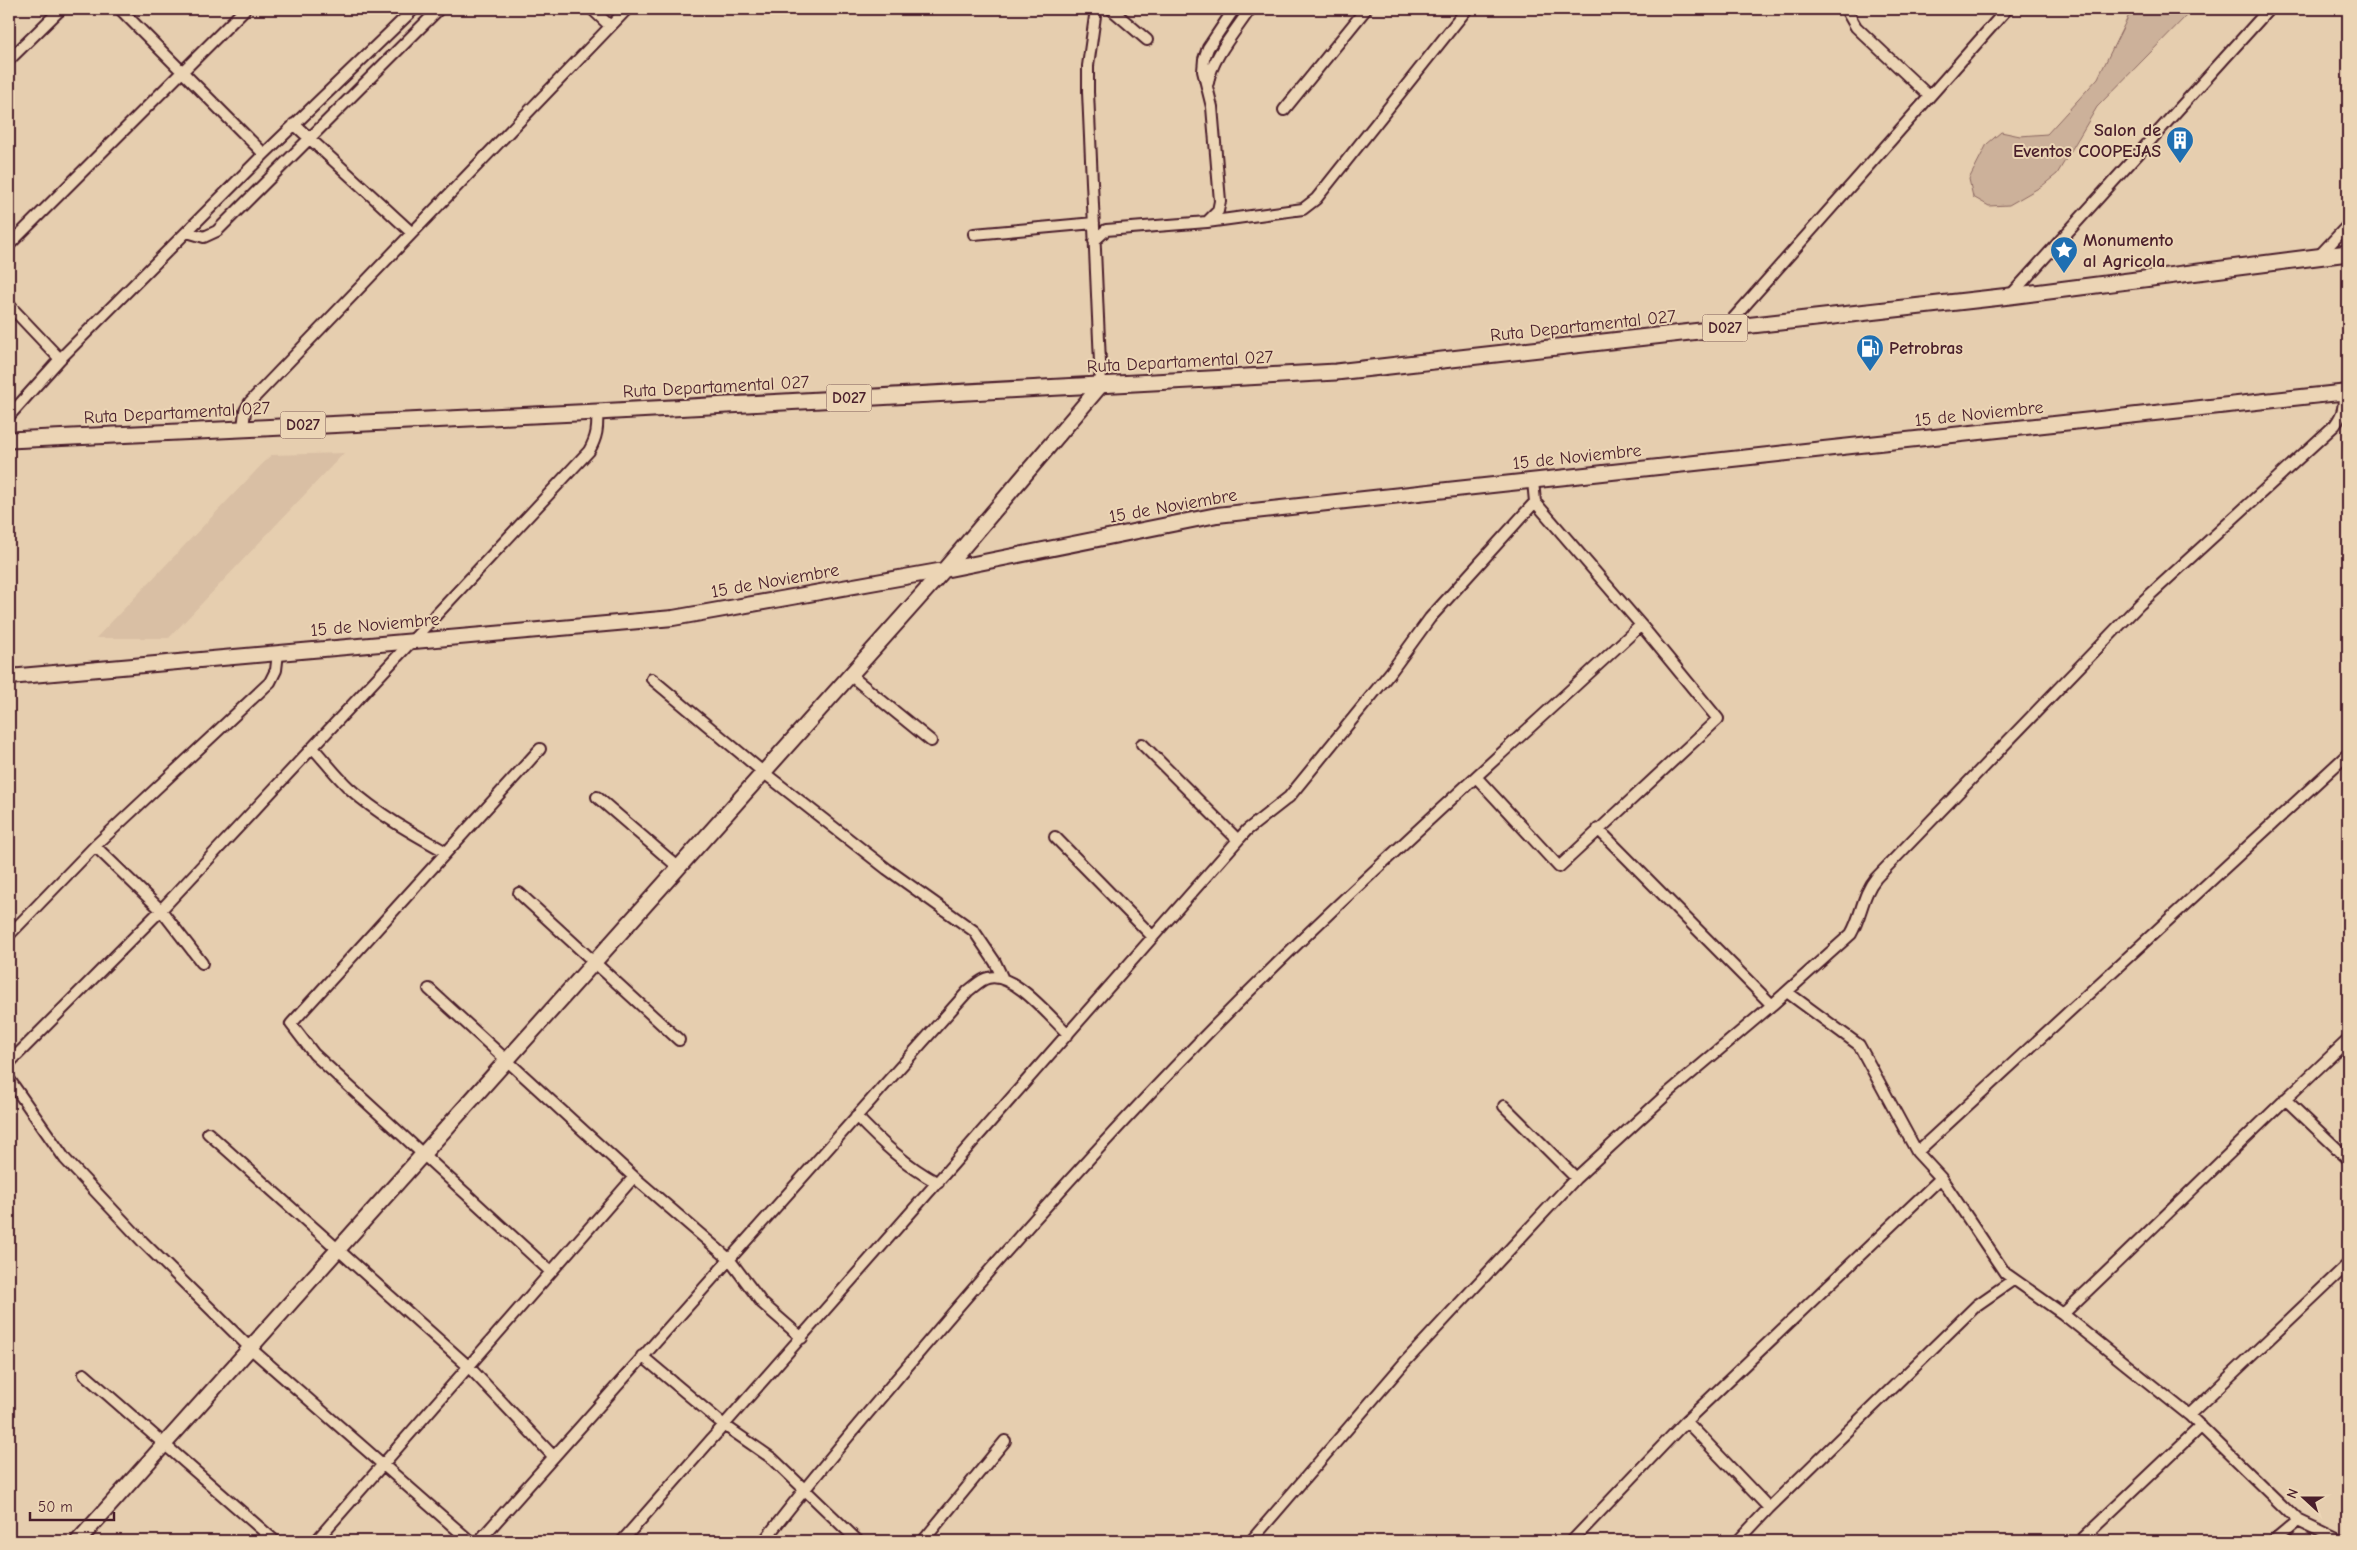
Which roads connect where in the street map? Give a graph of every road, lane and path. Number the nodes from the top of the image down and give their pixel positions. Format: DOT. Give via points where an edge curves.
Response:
graph roads {
  1 [pos="61,9"];
  2 [pos="120,9"];
  3 [pos="245,9"];
  4 [pos="414,9"];
  5 [pos="439,9"];
  6 [pos="592,9"];
  7 [pos="627,9"];
  8 [pos="1096,9"];
  9 [pos="1111,9"];
  10 [pos="1234,9"];
  11 [pos="1250,9"];
  12 [pos="1366,9"];
  13 [pos="1467,9"];
  14 [pos="1850,9"];
  15 [pos="2007,9"];
  16 [pos="2269,9"];
  17 [pos="610,26"];
  18 [pos="1147,40"];
  19 [pos="9,60"];
  20 [pos="181,72"];
  21 [pos="1208,87"];
  22 [pos="1928,95"];
  23 [pos="1284,110"];
  24 [pos="294,124"];
  25 [pos="309,138"];
  26 [pos="264,154"];
  27 [pos="1207,222"];
  28 [pos="1094,223"];
  29 [pos="2348,225"];
  30 [pos="187,232"];
  31 [pos="412,233"];
  32 [pos="974,234"];
  33 [pos="1094,241"];
  34 [pos="9,245"];
  35 [pos="2348,253"];
  36 [pos="2317,258"];
  37 [pos="2010,296"];
  38 [pos="9,305"];
  39 [pos="1724,328"];
  40 [pos="60,359"];
  41 [pos="1101,385"];
  42 [pos="2346,392"];
  43 [pos="597,412"];
  44 [pos="9,416"];
  45 [pos="243,428"];
  46 [pos="9,440"];
  47 [pos="1533,481"];
  48 [pos="1535,502"];
  49 [pos="944,570"];
  50 [pos="1640,625"];
  51 [pos="414,640"];
  52 [pos="278,653"];
  53 [pos="850,675"];
  54 [pos="9,677"];
  55 [pos="652,679"];
  56 [pos="931,741"];
  57 [pos="1142,744"];
  58 [pos="313,748"];
  59 [pos="540,749"];
  60 [pos="2348,754"];
  61 [pos="763,772"];
  62 [pos="1476,778"];
  63 [pos="597,797"];
  64 [pos="1598,829"];
  65 [pos="1054,837"];
  66 [pos="1238,840"];
  67 [pos="95,846"];
  68 [pos="446,852"];
  69 [pos="678,868"];
  70 [pos="519,893"];
  71 [pos="161,910"];
  72 [pos="9,935"];
  73 [pos="1153,937"];
  74 [pos="594,962"];
  75 [pos="202,963"];
  76 [pos="1002,978"];
  77 [pos="429,988"];
  78 [pos="1787,992"];
  79 [pos="1772,1005"];
  80 [pos="1068,1034"];
  81 [pos="679,1040"];
  82 [pos="2348,1040"];
  83 [pos="506,1060"];
  84 [pos="9,1063"];
  85 [pos="9,1079"];
  86 [pos="2285,1099"];
  87 [pos="1504,1106"];
  88 [pos="856,1116"];
  89 [pos="208,1133"];
  90 [pos="1918,1152"];
  91 [pos="423,1154"];
  92 [pos="2348,1159"];
  93 [pos="634,1178"];
  94 [pos="1576,1178"];
  95 [pos="1940,1178"];
  96 [pos="938,1183"];
  97 [pos="338,1250"];
  98 [pos="729,1258"];
  99 [pos="2348,1264"];
  100 [pos="550,1271"];
  101 [pos="2013,1280"];
  102 [pos="2063,1314"];
  103 [pos="802,1338"];
  104 [pos="250,1348"];
  105 [pos="642,1356"];
  106 [pos="468,1366"];
  107 [pos="84,1374"];
  108 [pos="2189,1415"];
  109 [pos="1686,1421"];
  110 [pos="724,1425"];
  111 [pos="2201,1426"];
  112 [pos="1005,1441"];
  113 [pos="165,1444"];
  114 [pos="552,1456"];
  115 [pos="384,1464"];
  116 [pos="804,1489"];
  117 [pos="1769,1508"];
  118 [pos="2298,1521"];
  119 [pos="78,1541"];
  120 [pos="275,1541"];
  121 [pos="316,1541"];
  122 [pos="470,1541"];
  123 [pos="479,1541"];
  124 [pos="622,1541"];
  125 [pos="764,1541"];
  126 [pos="858,1541"];
  127 [pos="922,1541"];
  128 [pos="1251,1541"];
  129 [pos="1572,1541"];
  130 [pos="1738,1541"];
  131 [pos="2080,1541"];
  132 [pos="2274,1541"];
  133 [pos="2340,1541"];
  1 -- 19 [label="street"];
  2 -- 20 [label="street"];
  3 -- 20 [label="street"];
  4 -- 24 [label="street"];
  5 -- 25 [label="street"];
  6 -- 17 [label="street"];
  7 -- 17 [label="street"];
  8 -- 28 [label="street" via="1088,66"];
  9 -- 18 [label="street"];
  10 -- 21 [label="street" via="1208,48 1204,60"];
  11 -- 21 [label="street" via="1212,68"];
  12 -- 23 [label="street"];
  13 -- 27 [label="street" via="1316,199 1303,209"];
  14 -- 22 [label="street" via="1848,13 1856,27"];
  15 -- 22 [label="street"];
  16 -- 37 [label="street"];
  17 -- 31 [label="street"];
  20 -- 26 [label="street"];
  20 -- 34 [label="street"];
  21 -- 27 [label="street" via="1220,201 1218,211"];
  22 -- 39 [label="street"];
  24 -- 25 [label="street"];
  24 -- 26 [label="street"];
  25 -- 30 [label="street" via="217,231 204,237"];
  25 -- 31 [label="street"];
  26 -- 30 [label="street"];
  27 -- 33 [label="street" via="1106,230"];
  28 -- 32 [label="street"];
  28 -- 33 [label="street"];
  29 -- 36 [label="street"];
  30 -- 40 [label="street"];
  31 -- 45 [label="street" via="250,402"];
  33 -- 41 [label="street"];
  35 -- 36 [label="main road, Ruta Departamental 027 / D027"];
  36 -- 37 [label="main road, Ruta Departamental 027 / D027"];
  37 -- 39 [label="main road, Ruta Departamental 027 / D027"];
  38 -- 40 [label="street"];
  39 -- 41 [label="main road, Ruta Departamental 027 / D027" via="1336,372"];
  40 -- 44 [label="street"];
  41 -- 43 [label="main road, Ruta Departamental 027 / D027"];
  41 -- 49 [label="street"];
  42 -- 47 [label="street, 15 de Noviembre"];
  42 -- 78 [label="street" via="2341,417 2335,425 2140,604 1876,878 1867,888 1859,920 1851,934"];
  43 -- 45 [label="main road, Ruta Departamental 027 / D027"];
  43 -- 51 [label="street" via="597,438 589,451"];
  45 -- 46 [label="main road, Ruta Departamental 027 / D027"];
  47 -- 48 [label="street"];
  47 -- 49 [label="street, 15 de Noviembre" via="1217,515"];
  48 -- 50 [label="street"];
  48 -- 66 [label="street" via="1430,618 1390,673 1288,797"];
  49 -- 51 [label="street, 15 de Noviembre" via="673,618"];
  49 -- 53 [label="street"];
  50 -- 62 [label="street"];
  50 -- 64 [label="street" via="1718,719"];
  51 -- 52 [label="street, 15 de Noviembre"];
  51 -- 58 [label="street"];
  52 -- 54 [label="street, 15 de Noviembre"];
  52 -- 67 [label="street" via="276,670 270,682"];
  53 -- 56 [label="street"];
  53 -- 61 [label="street"];
  55 -- 61 [label="street"];
  57 -- 66 [label="street"];
  58 -- 68 [label="street" via="348,787 392,822"];
  58 -- 71 [label="street"];
  59 -- 68 [label="street"];
  60 -- 90 [label="street"];
  61 -- 69 [label="street"];
  61 -- 76 [label="street" via="887,870 974,931"];
  62 -- 64 [label="street" via="1559,867"];
  62 -- 116 [label="street" via="1290,952 1092,1154 1004,1252"];
  63 -- 69 [label="street"];
  64 -- 79 [label="street"];
  65 -- 73 [label="street"];
  66 -- 73 [label="street"];
  67 -- 71 [label="street"];
  67 -- 72 [label="street"];
  68 -- 91 [label="street" via="291,1024 314,1054"];
  69 -- 74 [label="street"];
  70 -- 74 [label="street"];
  71 -- 75 [label="street"];
  71 -- 84 [label="street"];
  73 -- 80 [label="street"];
  74 -- 81 [label="street"];
  74 -- 83 [label="street"];
  76 -- 80 [label="street" via="1018,986"];
  76 -- 88 [label="street" via="987,978 968,991"];
  77 -- 83 [label="street"];
  78 -- 79 [label="street"];
  78 -- 90 [label="street" via="1860,1045"];
  79 -- 94 [label="street" via="1668,1093"];
  80 -- 96 [label="street"];
  82 -- 86 [label="street"];
  83 -- 91 [label="street"];
  83 -- 93 [label="street"];
  85 -- 104 [label="street" via="65,1159"];
  86 -- 92 [label="street"];
  86 -- 102 [label="street"];
  87 -- 94 [label="street"];
  88 -- 96 [label="street" via="878,1140 917,1172"];
  88 -- 98 [label="street"];
  89 -- 97 [label="street"];
  90 -- 95 [label="street"];
  91 -- 97 [label="street"];
  91 -- 100 [label="street"];
  93 -- 98 [label="street"];
  93 -- 100 [label="street"];
  94 -- 128 [label="street" via="1405,1362"];
  95 -- 101 [label="street"];
  95 -- 109 [label="street"];
  96 -- 103 [label="street"];
  97 -- 104 [label="street"];
  97 -- 106 [label="street"];
  98 -- 103 [label="street" via="762,1303"];
  98 -- 105 [label="street"];
  99 -- 108 [label="street"];
  100 -- 106 [label="street"];
  101 -- 102 [label="street"];
  101 -- 117 [label="street" via="1977,1305"];
  102 -- 108 [label="street"];
  103 -- 110 [label="street"];
  104 -- 113 [label="street"];
  104 -- 115 [label="street"];
  105 -- 110 [label="street"];
  105 -- 114 [label="street"];
  106 -- 114 [label="street"];
  106 -- 115 [label="street"];
  107 -- 113 [label="street"];
  108 -- 111 [label="street"];
  109 -- 117 [label="street"];
  109 -- 129 [label="street"];
  110 -- 116 [label="street" via="773,1459"];
  110 -- 124 [label="street"];
  111 -- 118 [label="street"];
  111 -- 131 [label="street"];
  112 -- 127 [label="street"];
  113 -- 119 [label="street"];
  113 -- 120 [label="street"];
  114 -- 123 [label="street"];
  115 -- 121 [label="street"];
  115 -- 122 [label="street"];
  116 -- 125 [label="street"];
  116 -- 126 [label="street"];
  117 -- 130 [label="street"];
  118 -- 132 [label="street"];
  118 -- 133 [label="street"];
}
